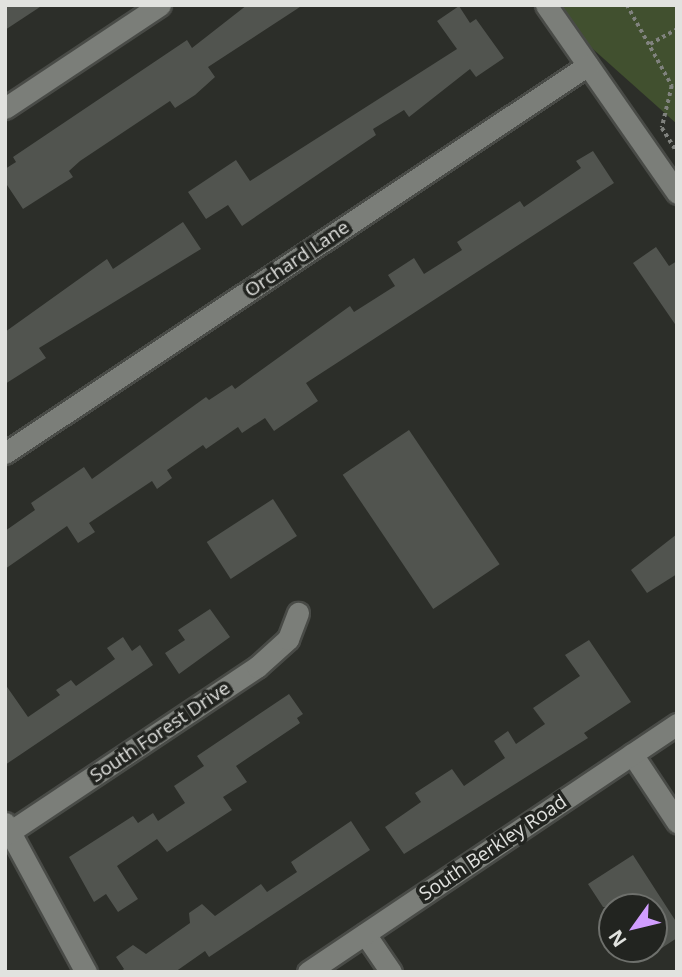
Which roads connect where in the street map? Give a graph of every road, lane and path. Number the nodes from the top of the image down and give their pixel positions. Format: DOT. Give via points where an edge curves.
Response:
graph roads {
  1 [pos="160,5"];
  2 [pos="546,5"];
  3 [pos="627,5"];
  4 [pos="677,29"];
  5 [pos="650,44"];
  6 [pos="588,65"];
  7 [pos="5,108"];
  8 [pos="677,152"];
  9 [pos="677,193"];
  10 [pos="5,453"];
  11 [pos="298,613"];
  12 [pos="677,724"];
  13 [pos="632,754"];
  14 [pos="677,822"];
  15 [pos="7,830"];
  16 [pos="365,934"];
  17 [pos="86,972"];
  18 [pos="308,972"];
  19 [pos="391,972"];
  1 -- 7 [label="street"];
  2 -- 6 [label="street"];
  3 -- 5 [label="path"];
  4 -- 5 [label="path"];
  5 -- 8 [label="path" via="672,86 662,128"];
  6 -- 9 [label="street"];
  6 -- 10 [label="street, Orchard Lane"];
  11 -- 15 [label="street, South Forest Drive" via="288,639 257,667"];
  12 -- 13 [label="street, South Berkley Road"];
  13 -- 14 [label="street"];
  13 -- 16 [label="street, South Berkley Road"];
  15 -- 17 [label="street"];
  16 -- 18 [label="street, South Berkley Road"];
  16 -- 19 [label="street"];
}
